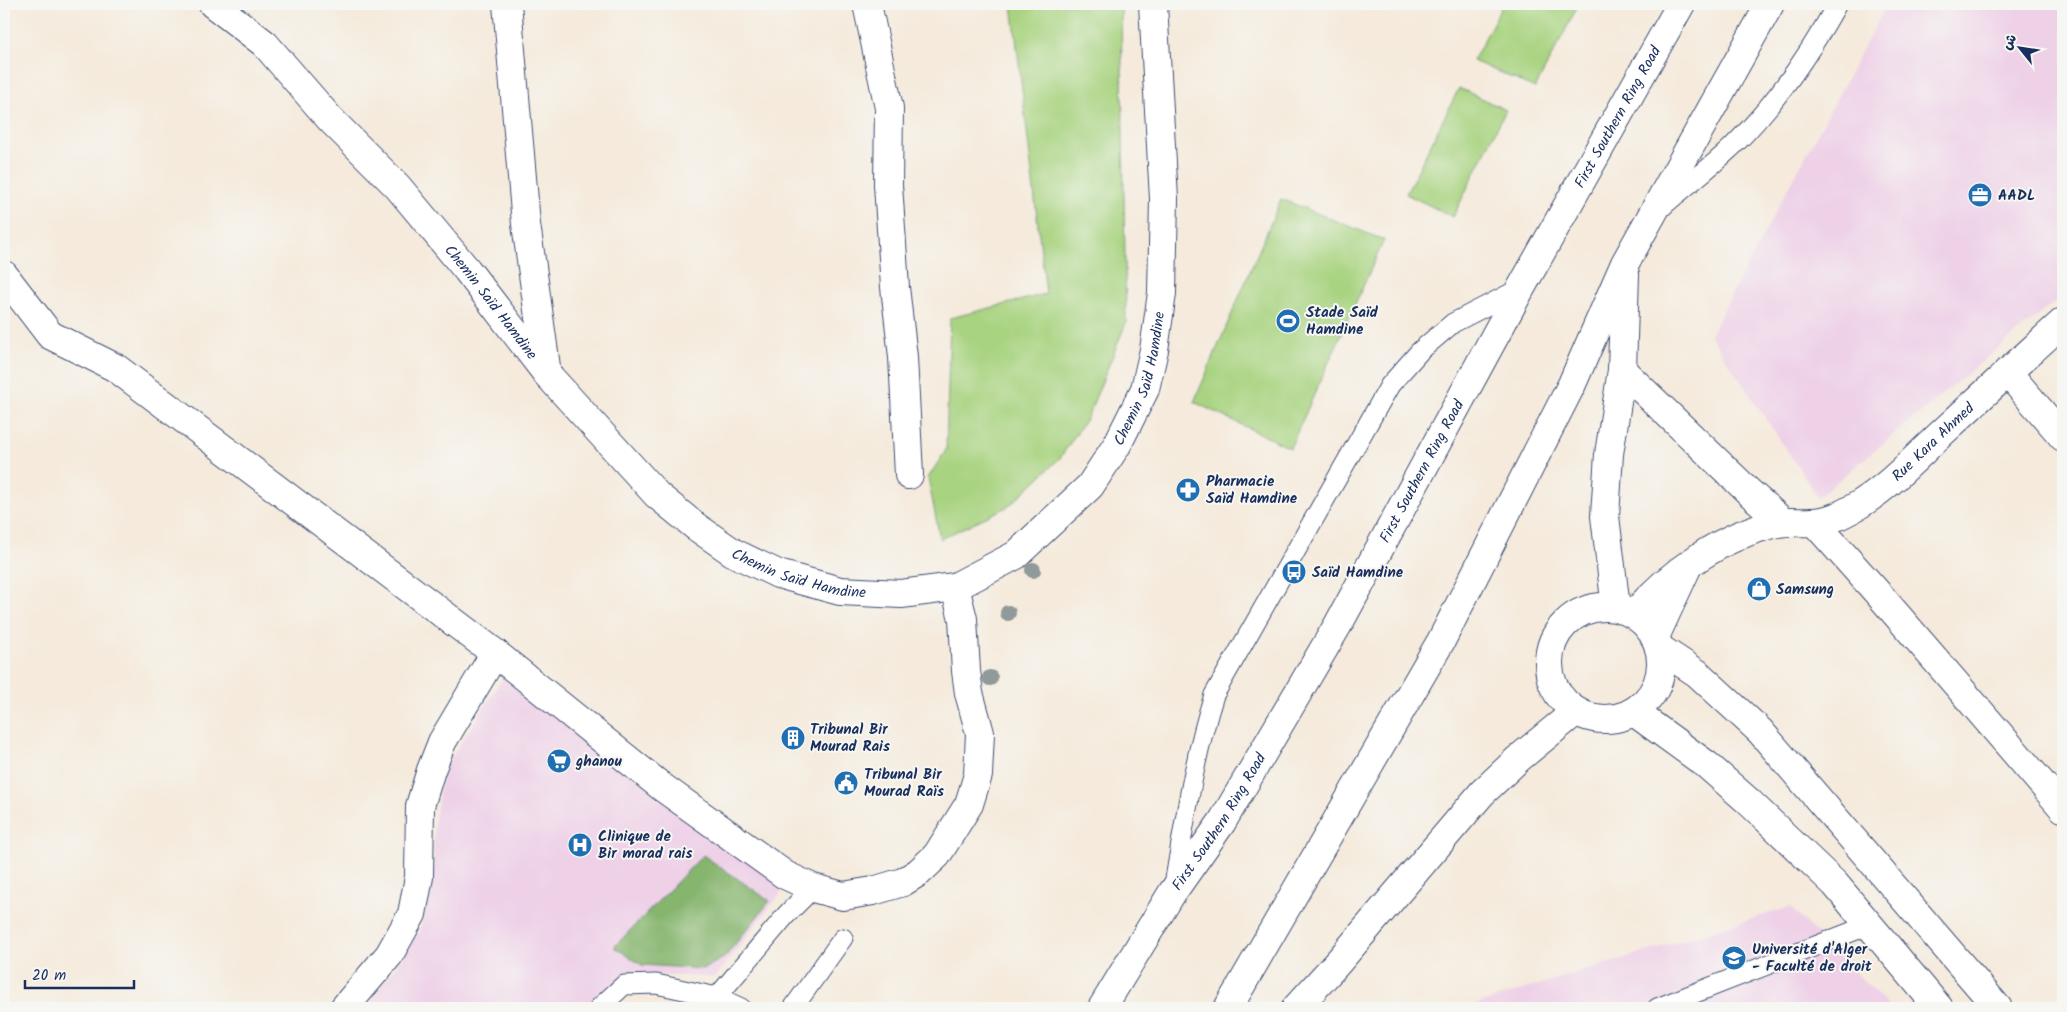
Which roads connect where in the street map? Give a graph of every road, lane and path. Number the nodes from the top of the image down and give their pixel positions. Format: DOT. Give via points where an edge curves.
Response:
graph roads {
  1 [pos="213,4"];
  2 [pos="507,4"];
  3 [pos="867,4"];
  4 [pos="1153,4"];
  5 [pos="1681,4"];
  6 [pos="1770,4"];
  7 [pos="1837,4"];
  8 [pos="1653,215"];
  9 [pos="1625,263"];
  10 [pos="4,275"];
  11 [pos="1521,288"];
  12 [pos="2063,322"];
  13 [pos="1622,370"];
  14 [pos="2007,372"];
  15 [pos="547,374"];
  16 [pos="2063,437"];
  17 [pos="909,475"];
  18 [pos="1783,522"];
  19 [pos="1814,522"];
  20 [pos="1688,566"];
  21 [pos="954,587"];
  22 [pos="1625,611"];
  23 [pos="1657,642"];
  24 [pos="495,653"];
  25 [pos="1575,712"];
  26 [pos="1634,712"];
  27 [pos="2063,808"];
  28 [pos="813,888"];
  29 [pos="1172,893"];
  30 [pos="1868,925"];
  31 [pos="843,938"];
  32 [pos="713,1002"];
  33 [pos="344,1008"];
  34 [pos="599,1008"];
  35 [pos="741,1008"];
  36 [pos="793,1008"];
  37 [pos="1102,1008"];
  38 [pos="1228,1008"];
  39 [pos="1296,1008"];
  40 [pos="1657,1008"];
  41 [pos="1939,1008"];
  42 [pos="1998,1008"];
  1 -- 15 [label="main road, Chemin Saïd Hamdine" via="265,44 330,119 398,187"];
  2 -- 15 [label="main road" via="526,224"];
  3 -- 17 [label="main road" via="889,108 888,185 903,357"];
  4 -- 21 [label="main road, Chemin Saïd Hamdine" via="1164,218 1162,293 1145,389 1117,445 1090,486 1016,555"];
  5 -- 11 [label="main road, First Southern Ring Road"];
  6 -- 8 [label="main road"];
  7 -- 8 [label="lane" via="1774,101 1733,146"];
  8 -- 9 [label="main road"];
  9 -- 13 [label="main road"];
  9 -- 38 [label="main road" via="1572,384 1441,641"];
  10 -- 24 [label="main road" via="50,335 116,368"];
  11 -- 29 [label="main road, First Southern Ring Road" via="1339,623 1222,822"];
  11 -- 29 [label="lane" via="1452,322 1390,385 1214,695 1201,735"];
  12 -- 14 [label="main road, Rue Kara Ahmed"];
  13 -- 18 [label="main road"];
  13 -- 22 [label="main road" via="1609,454 1605,516"];
  14 -- 16 [label="main road"];
  14 -- 19 [label="main road, Rue Kara Ahmed" via="1897,475 1838,517"];
  15 -- 21 [label="main road, Chemin Saïd Hamdine" via="657,495 734,553 778,574 840,591 901,594"];
  18 -- 19 [label="main road, Rue Kara Ahmed"];
  18 -- 20 [label="main road, Rue Kara Ahmed" via="1731,538"];
  19 -- 27 [label="main road"];
  20 -- 22 [label="main road, Rue Kara Ahmed"];
  20 -- 23 [label="main road"];
  21 -- 28 [label="main road" via="962,619 969,693 980,732 978,775 969,804 938,855 903,882 842,896"];
  22 -- 23 [label="main road" via="1646,624"];
  22 -- 25 [label="main road" via="1596,607 1578,614 1562,626 1552,643 1548,662 1551,682 1560,699"];
  23 -- 26 [label="main road" via="1661,672 1656,688"];
  23 -- 42 [label="main road" via="1697,673 1760,731"];
  24 -- 28 [label="main road" via="662,786 786,875"];
  24 -- 33 [label="main road" via="442,742 431,770 420,806 419,877 412,914 389,955"];
  25 -- 26 [label="main road" via="1604,720"];
  25 -- 39 [label="main road" via="1482,793"];
  26 -- 30 [label="main road" via="1692,754 1748,801 1834,884"];
  28 -- 32 [label="lane" via="786,914"];
  29 -- 37 [label="main road, First Southern Ring Road"];
  30 -- 40 [label="lane"];
  30 -- 41 [label="main road"];
  31 -- 36 [label="lane"];
  32 -- 34 [label="lane" via="656,984 624,985"];
  32 -- 35 [label="lane"];
}
